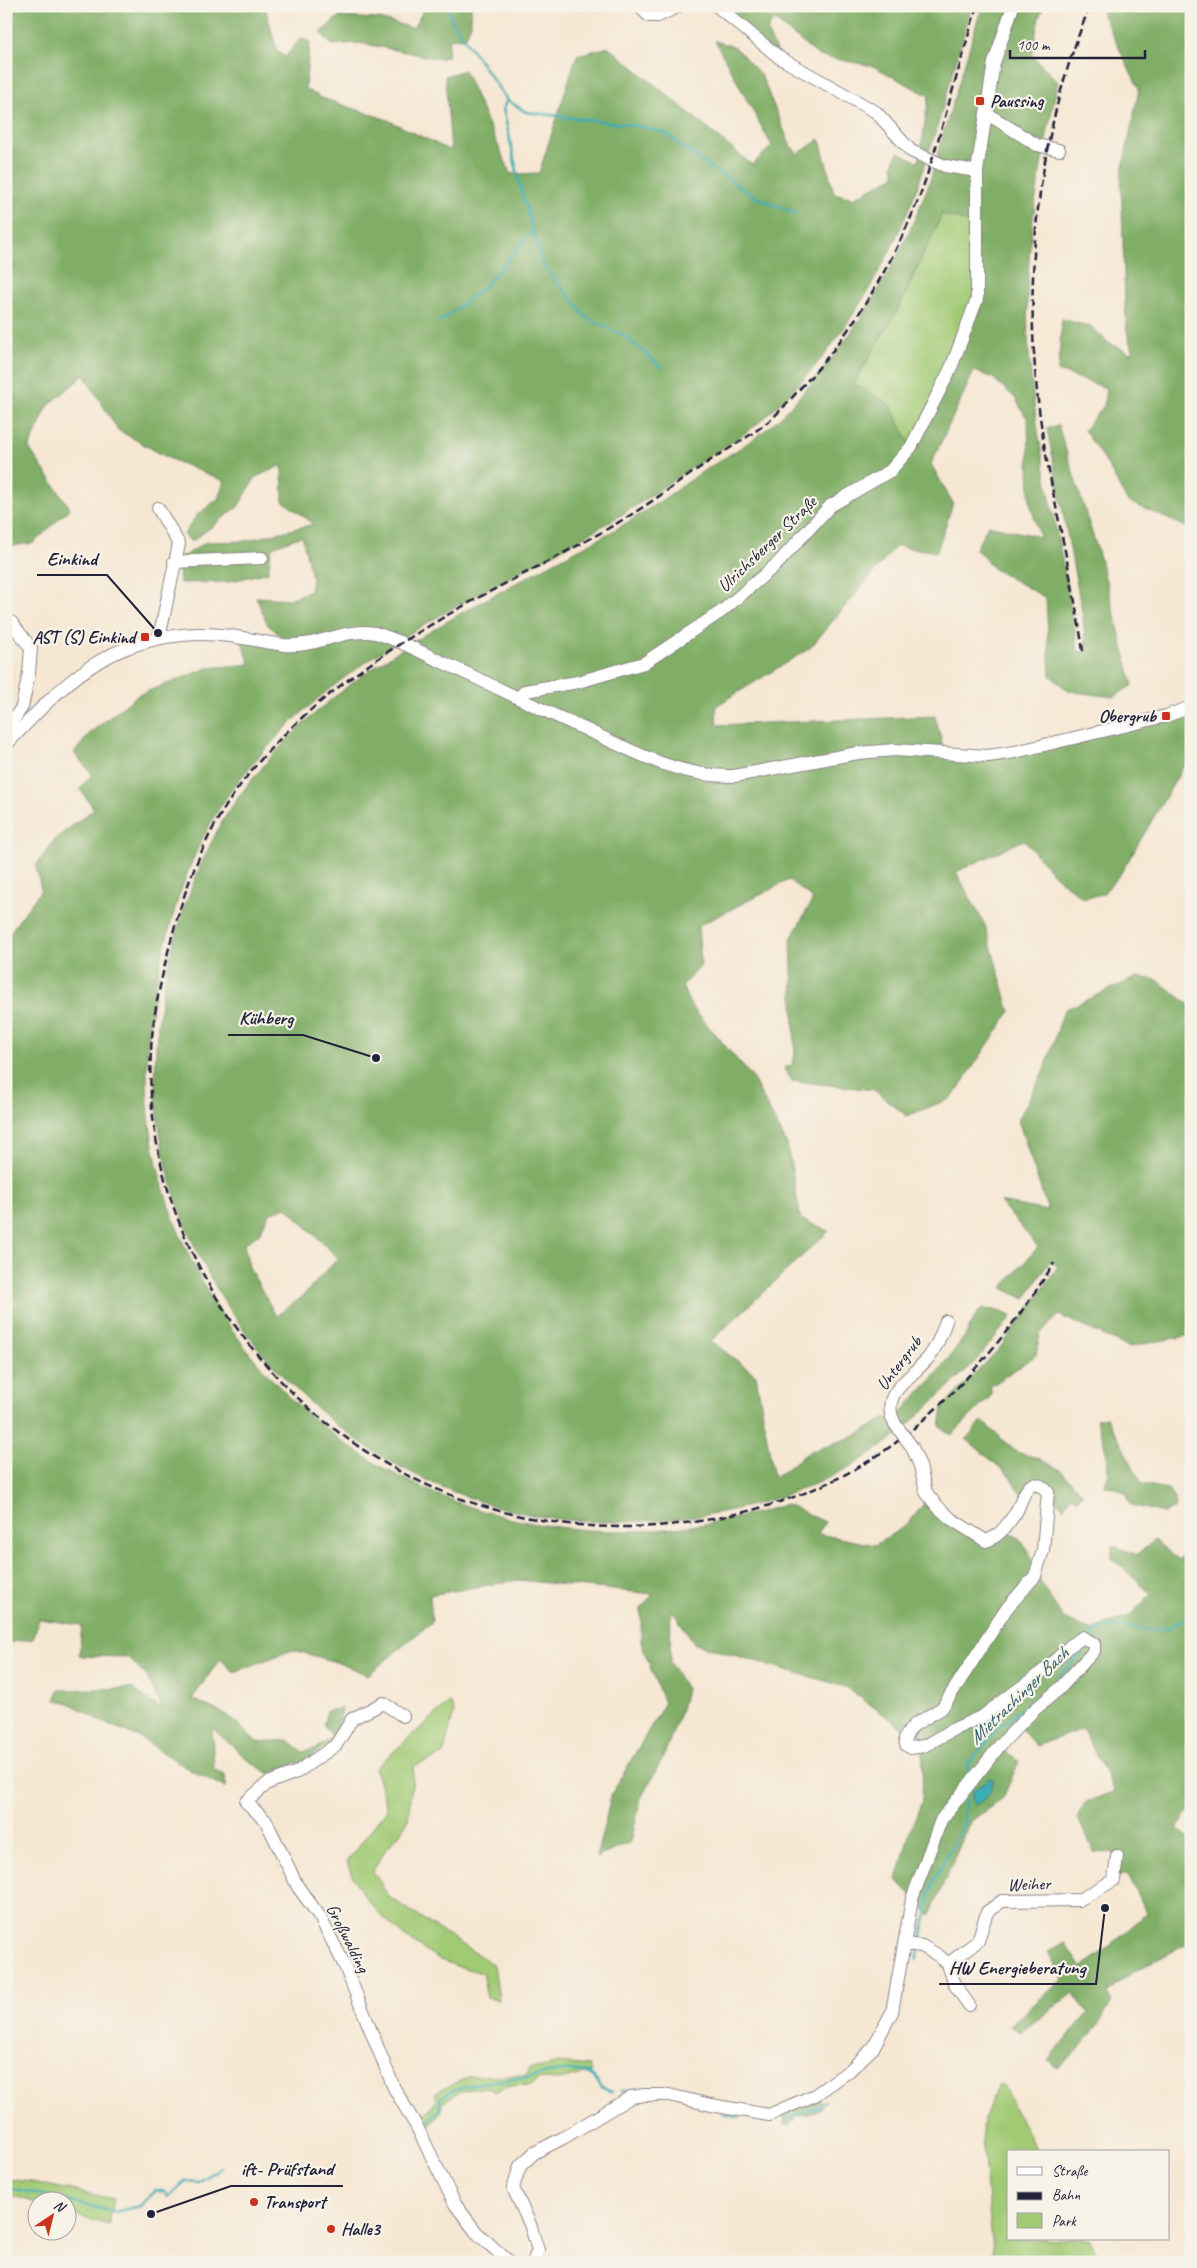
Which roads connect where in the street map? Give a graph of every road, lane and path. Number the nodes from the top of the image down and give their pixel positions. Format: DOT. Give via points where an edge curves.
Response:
graph roads {
  1 [pos="639,6"];
  2 [pos="679,6"];
  3 [pos="717,6"];
  4 [pos="1013,6"];
  5 [pos="986,113"];
  6 [pos="1059,150"];
  7 [pos="977,171"];
  8 [pos="158,508"];
  9 [pos="262,558"];
  10 [pos="174,562"];
  11 [pos="6,622"];
  12 [pos="160,638"];
  13 [pos="518,698"];
  14 [pos="1191,707"];
  15 [pos="6,731"];
  16 [pos="6,745"];
  17 [pos="946,1321"];
  18 [pos="403,1716"];
  19 [pos="1117,1856"];
  20 [pos="913,1945"];
  21 [pos="948,1964"];
  22 [pos="969,2004"];
  23 [pos="509,2262"];
  24 [pos="533,2262"];
  1 -- 2 [label="street" via="649,16 658,16"];
  3 -- 7 [label="street" via="780,58 876,112 912,151 945,166"];
  4 -- 5 [label="street, Ulrichsberger Straße" via="994,63"];
  5 -- 6 [label="street" via="1037,145"];
  5 -- 7 [label="street, Ulrichsberger Straße"];
  7 -- 13 [label="street, Ulrichsberger Straße" via="977,299 951,368 912,447 890,471 830,506 778,563 722,612 644,663 578,682 524,691"];
  8 -- 10 [label="street" via="179,544"];
  9 -- 10 [label="street"];
  10 -- 12 [label="street"];
  11 -- 15 [label="street" via="11,622 31,648 22,706"];
  12 -- 13 [label="street" via="210,634 287,645 365,632 385,636"];
  12 -- 16 [label="street" via="126,647 84,670"];
  13 -- 14 [label="street" via="664,764 721,777 858,753 895,750 988,756 1015,752"];
  17 -- 20 [label="street, Untergrub, bridge" via="935,1349 892,1395 889,1411 912,1447 926,1492 952,1519 986,1541 996,1538 1016,1513 1029,1487 1034,1485 1048,1492 1044,1550 1035,1576 1008,1608 942,1708 914,1725 905,1738 906,1745 910,1748 924,1746 982,1716 1048,1667 1070,1646 1088,1640 1094,1651 1001,1744 941,1820 912,1899"];
  18 -- 23 [label="street, Großwalding" via="383,1703 352,1720 336,1745 297,1772 268,1783 246,1802 266,1820 298,1887 320,1917 344,1964 394,2088 455,2204 476,2232"];
  19 -- 21 [label="street, Weiher" via="1114,1880 1079,1900 1002,1901 987,1912 978,1941"];
  20 -- 21 [label="street" via="939,1956"];
  20 -- 24 [label="street" via="892,2012 873,2048 815,2095 769,2114 669,2095 631,2097 534,2153 520,2166 513,2188 538,2250"];
  21 -- 22 [label="street" via="955,1986"];
}
